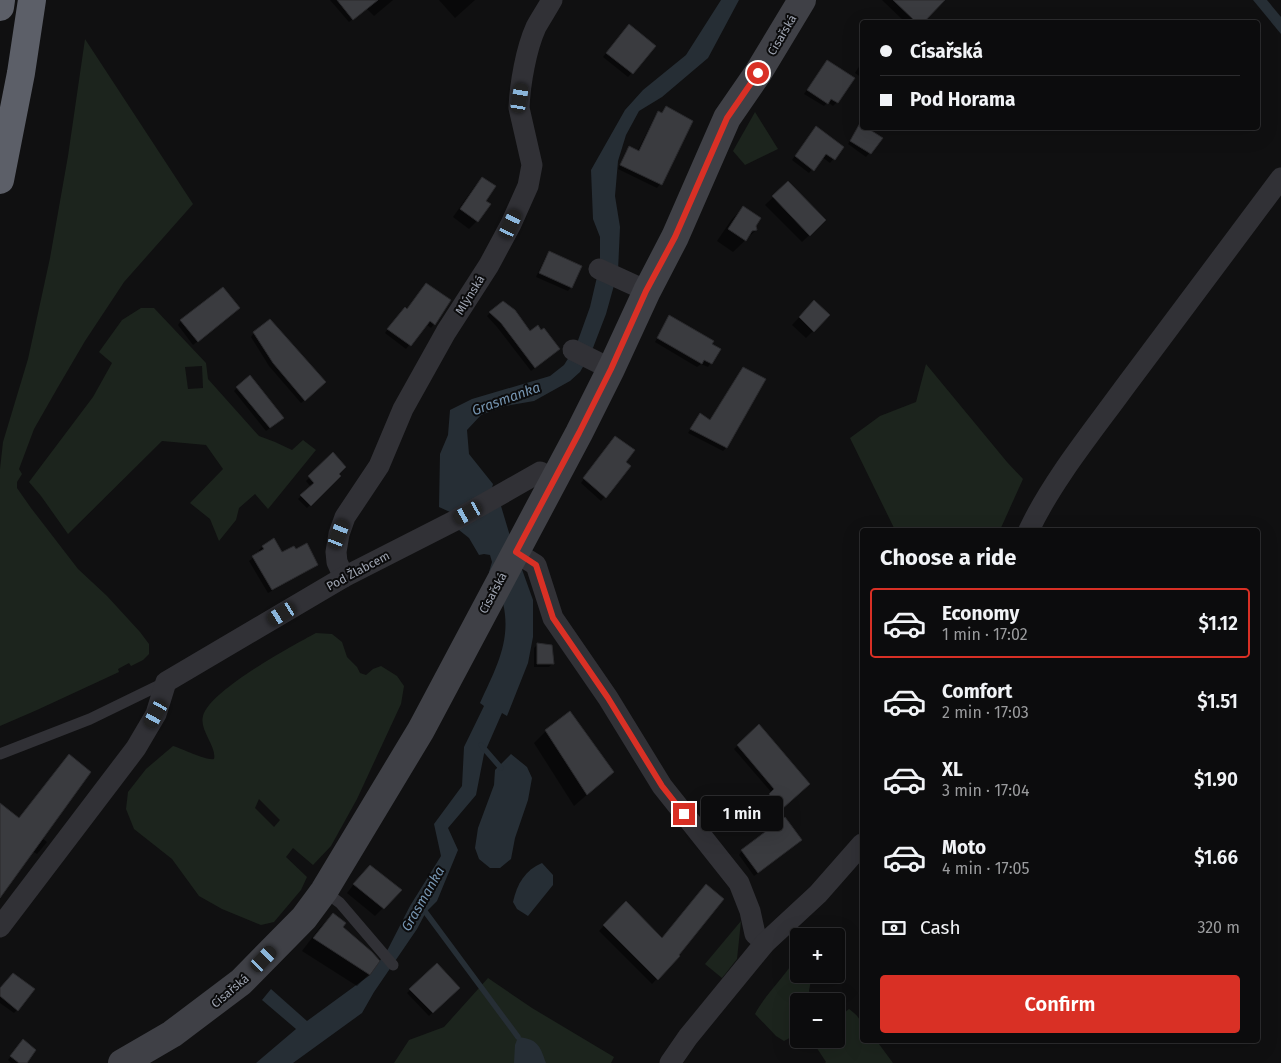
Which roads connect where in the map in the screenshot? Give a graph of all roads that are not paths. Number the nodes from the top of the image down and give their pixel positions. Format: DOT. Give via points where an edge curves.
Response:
graph roads {
  1 [pos="1,0"];
  2 [pos="32,0"];
  3 [pos="552,0"];
  4 [pos="802,0"];
  5 [pos="0,7"];
  6 [pos="1281,178"];
  7 [pos="0,180"];
  8 [pos="607,273"];
  9 [pos="646,291"];
  10 [pos="554,479"];
  11 [pos="1030,528"];
  12 [pos="516,552"];
  13 [pos="344,577"];
  14 [pos="166,682"];
  15 [pos="0,754"];
  16 [pos="860,846"];
  17 [pos="324,891"];
  18 [pos="0,927"];
  19 [pos="765,943"];
  20 [pos="393,965"];
  21 [pos="122,1063"];
  22 [pos="670,1063"];
  1 -- 5 [label="highway"];
  2 -- 7 [label="highway"];
  3 -- 13 [label="street, Mlýnská" via="536,28 526,59 520,98 519,108 532,165 528,186 511,224 404,409 379,466 345,517 336,552"];
  4 -- 9 [label="street, Císařská" via="729,114 675,237"];
  6 -- 11 [label="street" via="1083,443"];
  8 -- 9 [label="street"];
  9 -- 10 [label="street, Císařská" via="591,359"];
  10 -- 12 [label="street, Císařská"];
  10 -- 13 [label="street, Pod Žlabcem" via="540,472 454,521"];
  12 -- 17 [label="street, Císařská" via="421,730"];
  12 -- 19 [label="street" via="536,565 553,618 608,698 662,786 739,883 755,934"];
  13 -- 14 [label="street, Pod Žlabcem"];
  14 -- 15 [label="lane" via="90,719"];
  14 -- 18 [label="street" via="156,714 136,748"];
  16 -- 19 [label="street" via="818,894"];
  17 -- 20 [label="lane" via="340,903"];
  17 -- 21 [label="street, Císařská" via="304,918 246,978 172,1034"];
  19 -- 22 [label="street"];
}
